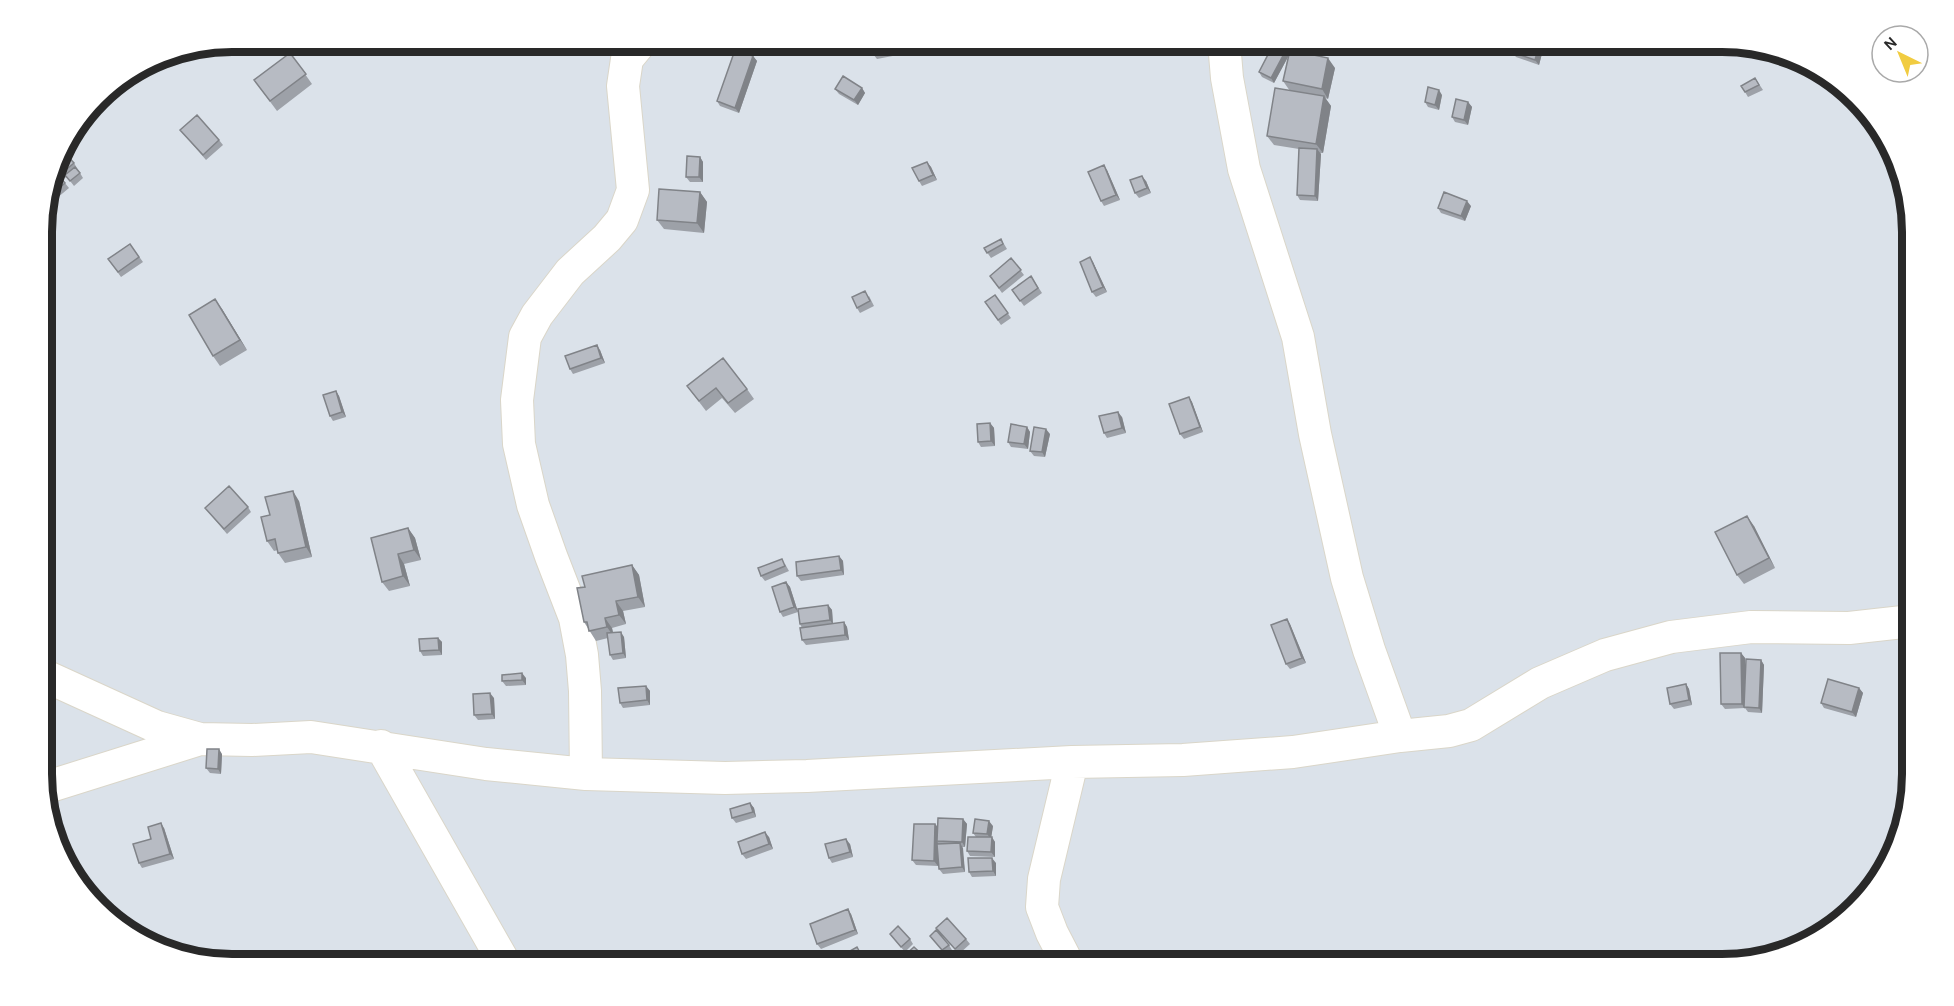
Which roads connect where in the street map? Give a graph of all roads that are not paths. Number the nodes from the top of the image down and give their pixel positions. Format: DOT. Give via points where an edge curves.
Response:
graph roads {
  1 [pos="633,52"];
  2 [pos="1225,52"];
  3 [pos="1901,622"];
  4 [pos="52,679"];
  5 [pos="1400,736"];
  6 [pos="200,739"];
  7 [pos="381,746"];
  8 [pos="1072,762"];
  9 [pos="586,774"];
  10 [pos="53,785"];
  11 [pos="1063,953"];
  12 [pos="500,954"];
  1 -- 9 [label="street" via="627,59 623,86 633,190 622,220 570,272 525,336 517,400 519,444 533,505 575,618 582,655"];
  2 -- 5 [label="street" via="1245,169 1298,337 1347,579"];
  3 -- 5 [label="street" via="1849,628 1751,627 1671,638 1605,655 1540,683 1471,725"];
  4 -- 6 [label="street" via="157,727"];
  5 -- 8 [label="street" via="1282,753"];
  6 -- 7 [label="street" via="311,737"];
  6 -- 10 [label="street"];
  7 -- 9 [label="street" via="486,764"];
  7 -- 12 [label="street"];
  8 -- 9 [label="street" via="807,776"];
  8 -- 11 [label="street" via="1044,879 1042,907"];
}
